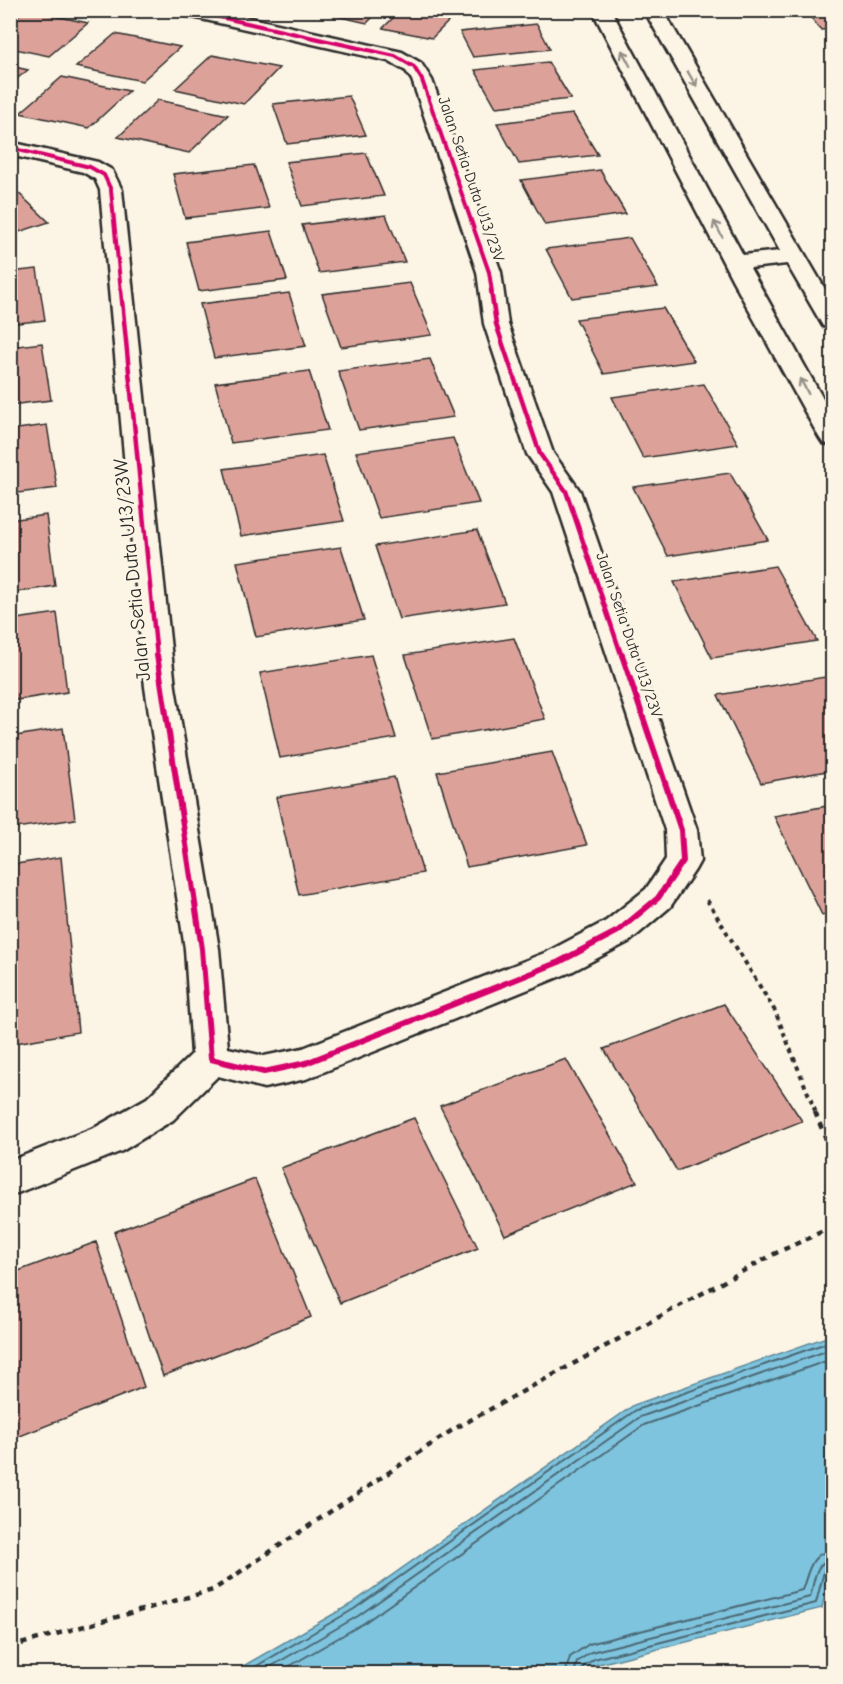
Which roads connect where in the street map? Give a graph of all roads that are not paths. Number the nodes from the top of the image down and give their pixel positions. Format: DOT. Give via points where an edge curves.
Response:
graph roads {
  1 [pos="188,10"];
  2 [pos="601,10"];
  3 [pos="653,10"];
  4 [pos="10,148"];
  5 [pos="794,256"];
  6 [pos="736,263"];
  7 [pos="832,321"];
  8 [pos="832,437"];
  9 [pos="211,1059"];
  10 [pos="10,1179"];
  1 -- 9 [label="street, Jalan Setia Duta U13/23V" via="395,56 414,67 422,80 489,272 496,324 540,454 566,490 670,796 681,830 683,861 658,898 618,931 559,962 306,1063 264,1072"];
  6 -- 2 [label="street, one-way"];
  3 -- 5 [label="street, one-way"];
  4 -- 9 [label="street, Jalan Setia Duta U13/23W" via="90,167 104,176 111,190 160,687 202,949"];
  5 -- 6 [label="street"];
  5 -- 7 [label="street"];
  8 -- 6 [label="street, one-way"];
  9 -- 10 [label="street" via="160,1109 109,1139"];
}
